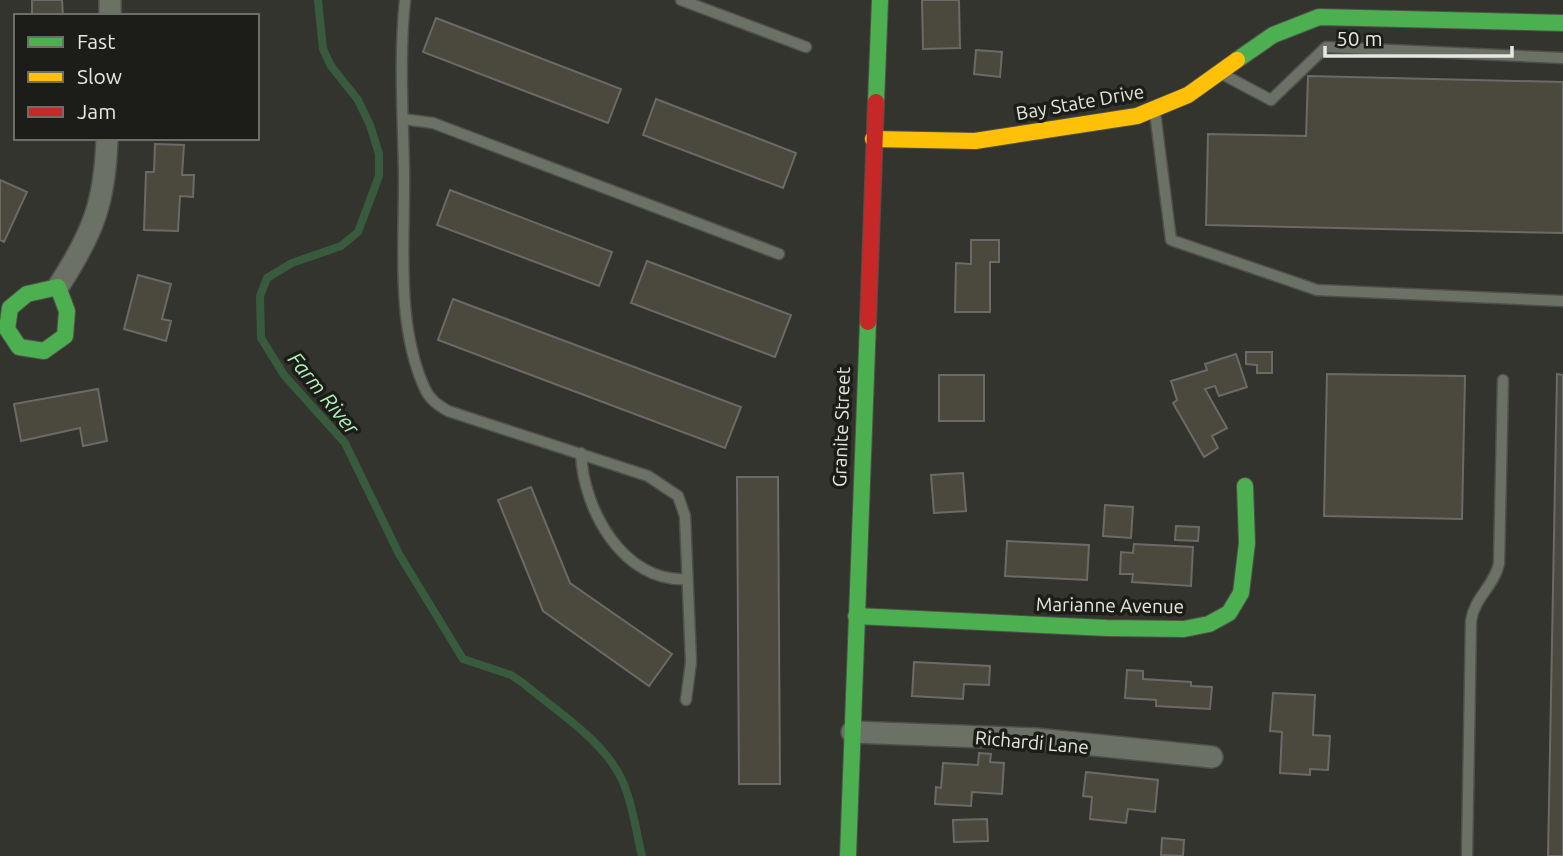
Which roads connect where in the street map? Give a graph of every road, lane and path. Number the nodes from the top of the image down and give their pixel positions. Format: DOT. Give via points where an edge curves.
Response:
graph roads {
  1 [pos="405,0"];
  2 [pos="681,0"];
  3 [pos="880,0"];
  4 [pos="1563,23"];
  5 [pos="1322,32"];
  6 [pos="806,47"];
  7 [pos="1563,58"];
  8 [pos="1220,73"];
  9 [pos="1155,110"];
  10 [pos="403,119"];
  11 [pos="873,139"];
  12 [pos="107,140"];
  13 [pos="779,254"];
  14 [pos="58,287"];
  15 [pos="1563,301"];
  16 [pos="1503,380"];
  17 [pos="581,453"];
  18 [pos="1245,486"];
  19 [pos="687,579"];
  20 [pos="856,616"];
  21 [pos="686,700"];
  22 [pos="852,733"];
  23 [pos="1212,757"];
  24 [pos="848,856"];
  25 [pos="1466,856"];
  1 -- 10 [label="lane"];
  2 -- 6 [label="lane"];
  3 -- 11 [label="street, Granite Street"];
  4 -- 5 [label="street, Bay State Drive"];
  5 -- 7 [label="lane"];
  5 -- 8 [label="street, Bay State Drive" via="1273,35"];
  5 -- 8 [label="lane" via="1271,100"];
  8 -- 9 [label="street, Bay State Drive"];
  9 -- 11 [label="street, Bay State Drive" via="975,141"];
  9 -- 15 [label="lane" via="1171,240 1317,290"];
  10 -- 13 [label="lane" via="433,123"];
  10 -- 17 [label="lane" via="407,309 425,388 437,405 458,415"];
  11 -- 20 [label="street, Granite Street"];
  12 -- 14 [label="street" via="99,209"];
  14 -- 14 [label="street" via="67,311 65,336 39,353 19,347 7,329 10,308 27,294"];
  16 -- 25 [label="lane" via="1499,564 1471,621"];
  17 -- 19 [label="lane" via="587,492 614,543 654,573"];
  17 -- 19 [label="lane" via="648,476 678,496 685,516"];
  18 -- 20 [label="street, Marianne Avenue" via="1247,543 1241,593 1229,613 1209,624 1184,629 1107,628"];
  19 -- 21 [label="lane" via="691,662"];
  20 -- 22 [label="street, Granite Street"];
  22 -- 23 [label="street, Richardi Lane" via="1036,739"];
  22 -- 24 [label="street, Granite Street"];
}
